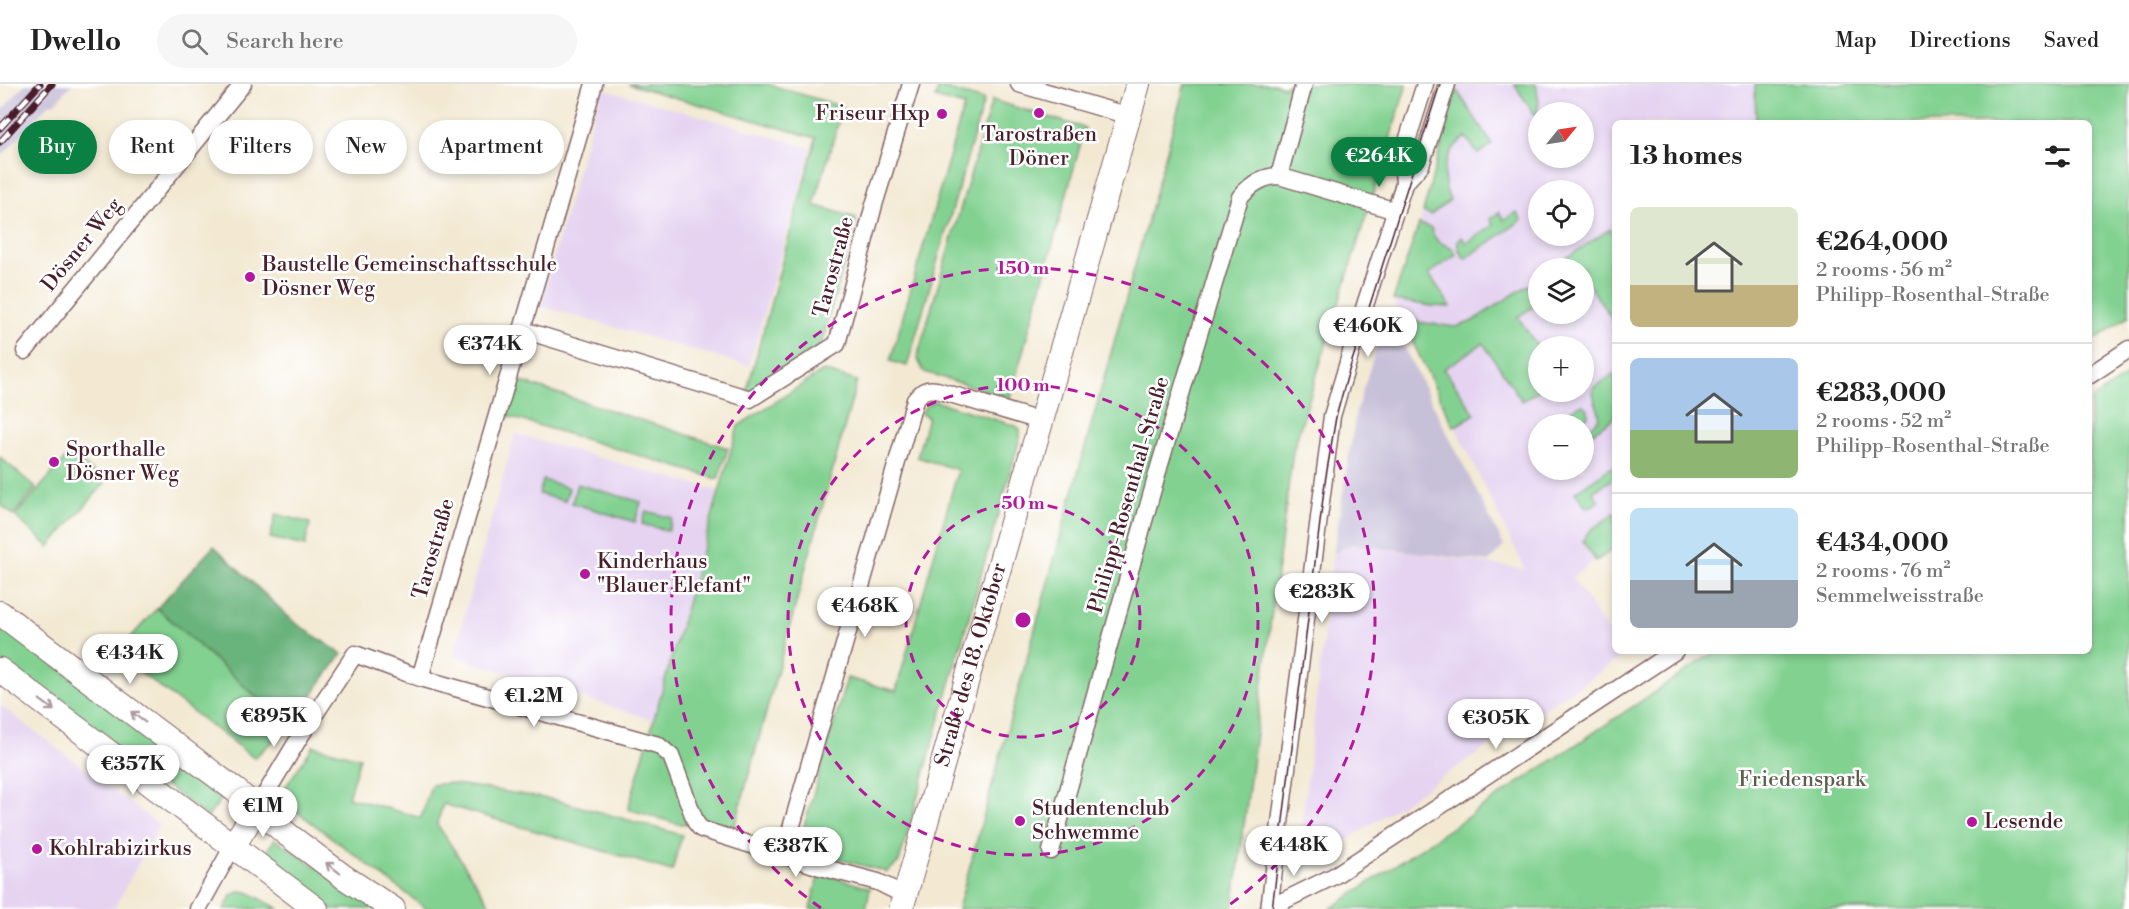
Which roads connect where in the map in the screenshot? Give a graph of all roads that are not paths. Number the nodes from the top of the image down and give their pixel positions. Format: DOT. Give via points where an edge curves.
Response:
graph roads {
  1 [pos="243,84"];
  2 [pos="594,84"];
  3 [pos="911,84"];
  4 [pos="1019,84"];
  5 [pos="1138,84"];
  6 [pos="1304,84"];
  7 [pos="1425,84"];
  8 [pos="1447,84"];
  9 [pos="1129,116"];
  10 [pos="1279,176"];
  11 [pos="1404,184"];
  12 [pos="1396,211"];
  13 [pos="523,330"];
  14 [pos="2129,349"];
  15 [pos="25,351"];
  16 [pos="2092,374"];
  17 [pos="1040,421"];
  18 [pos="0,613"];
  19 [pos="1671,654"];
  20 [pos="0,670"];
  21 [pos="420,678"];
  22 [pos="257,808"];
  23 [pos="233,846"];
  24 [pos="1051,851"];
  25 [pos="783,856"];
  26 [pos="902,902"];
  27 [pos="1269,908"];
  28 [pos="198,909"];
  29 [pos="316,909"];
  30 [pos="393,909"];
  1 -- 15 [label="street, Dösner Weg"];
  2 -- 13 [label="street, Tarostraße"];
  3 -- 13 [label="street, Tarostraße" via="837,344 750,399"];
  4 -- 9 [label="street"];
  5 -- 9 [label="main road, Straße des 18. Oktober"];
  6 -- 10 [label="street"];
  7 -- 11 [label="street" via="1402,157"];
  8 -- 11 [label="street" via="1421,165"];
  9 -- 17 [label="main road, Straße des 18. Oktober"];
  10 -- 12 [label="street"];
  10 -- 24 [label="street, Philipp-Rosenthal-Straße" via="1248,187 1232,219"];
  11 -- 12 [label="street"];
  12 -- 27 [label="street" via="1332,416"];
  13 -- 21 [label="street, Tarostraße"];
  14 -- 16 [label="street"];
  17 -- 25 [label="street" via="937,390 922,391 915,400"];
  17 -- 26 [label="main road, Straße des 18. Oktober"];
  22 -- 18 [label="main road, one-way"];
  19 -- 27 [label="street" via="1334,876"];
  20 -- 23 [label="main road, one-way"];
  21 -- 22 [label="street" via="355,654"];
  21 -- 25 [label="street" via="658,745 671,756 701,829"];
  22 -- 23 [label="main road"];
  30 -- 22 [label="main road, one-way" via="344,877"];
  23 -- 28 [label="street"];
  23 -- 29 [label="main road"];
  25 -- 26 [label="street" via="878,882"];
}
